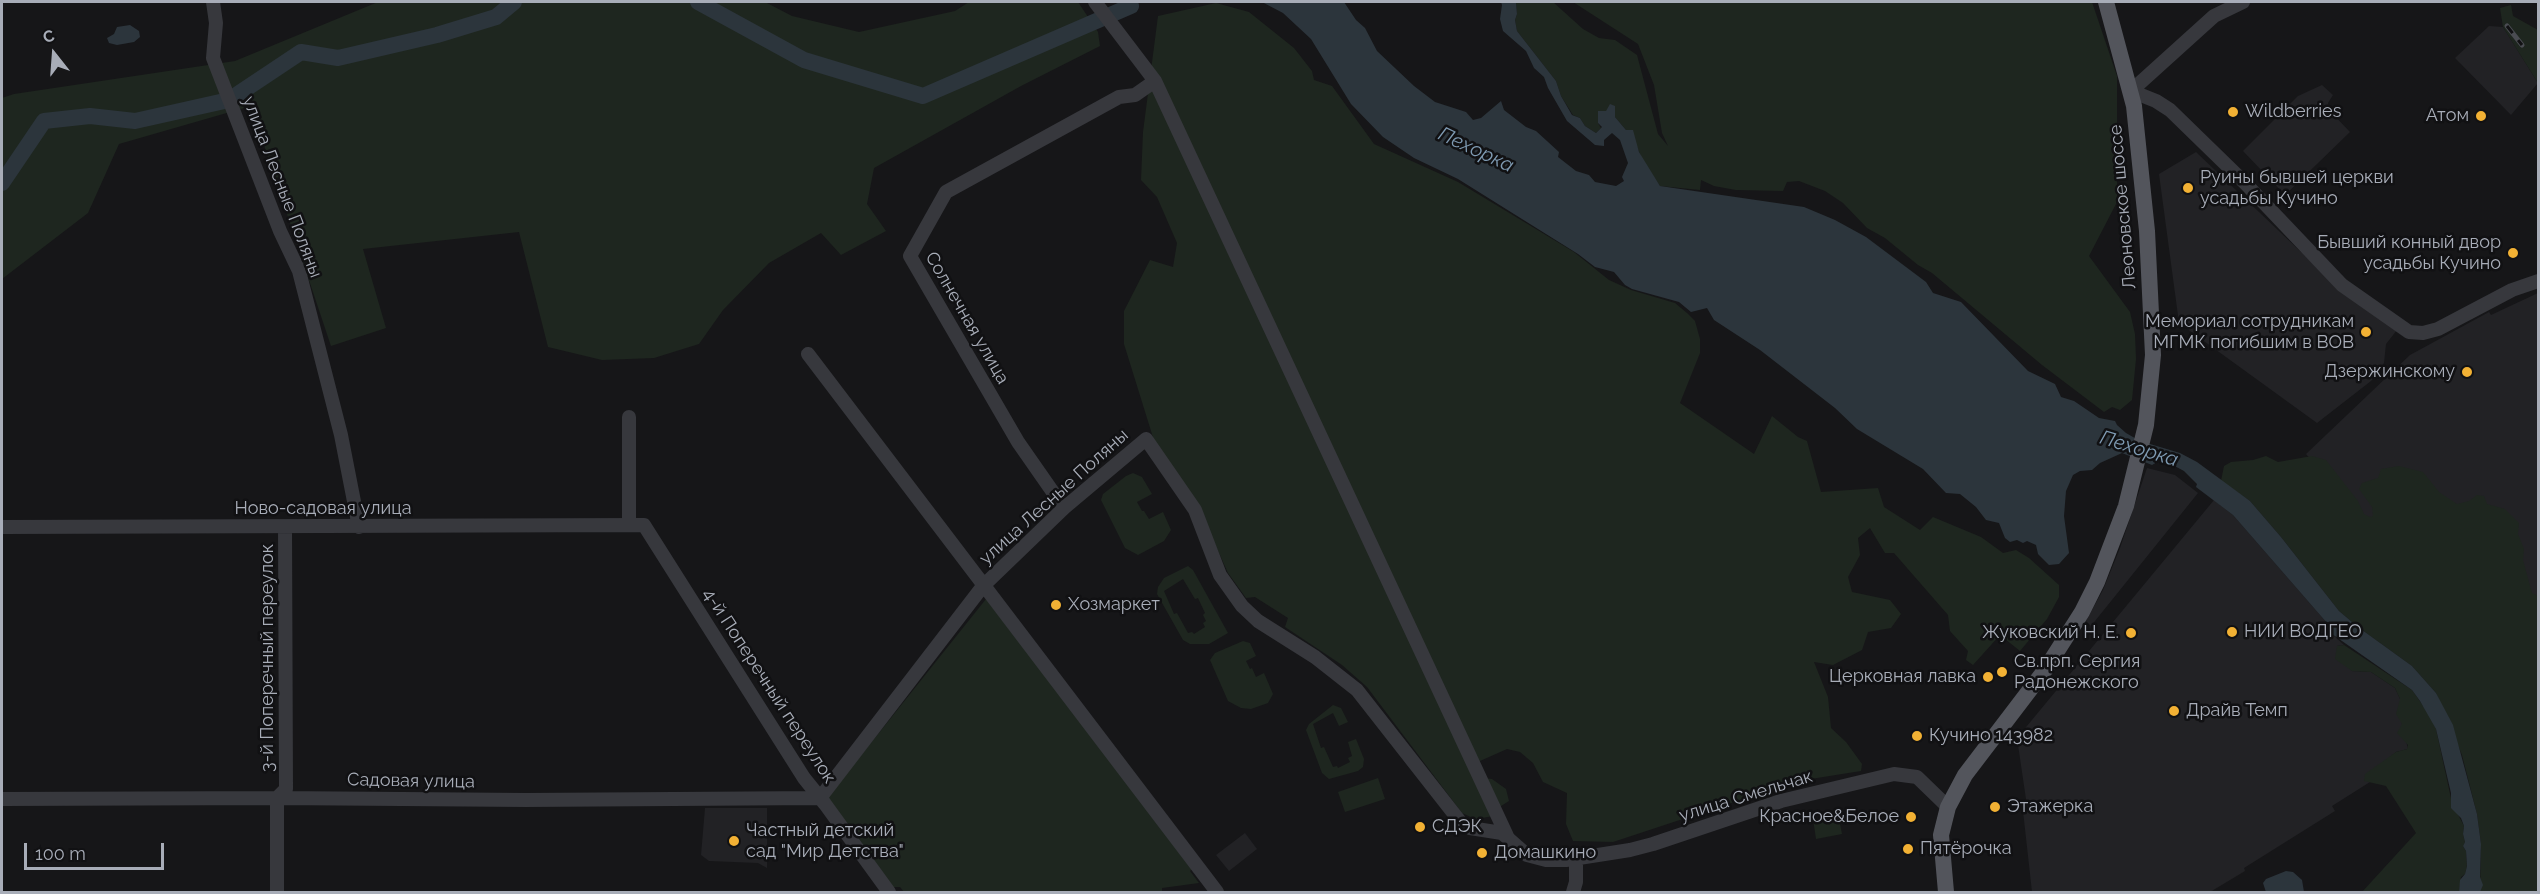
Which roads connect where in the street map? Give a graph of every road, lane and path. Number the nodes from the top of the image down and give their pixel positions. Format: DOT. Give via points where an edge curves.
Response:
graph roads {
  1 [pos="213,2"];
  2 [pos="1095,2"];
  3 [pos="2106,2"];
  4 [pos="2243,2"];
  5 [pos="1155,81"];
  6 [pos="2131,91"];
  7 [pos="2538,281"];
  8 [pos="808,354"];
  9 [pos="629,417"];
  10 [pos="1064,508"];
  11 [pos="629,525"];
  12 [pos="644,525"];
  13 [pos="2,527"];
  14 [pos="285,527"];
  15 [pos="359,527"];
  16 [pos="983,586"];
  17 [pos="277,798"];
  18 [pos="820,798"];
  19 [pos="2,799"];
  20 [pos="1948,807"];
  21 [pos="1507,836"];
  22 [pos="1576,859"];
  23 [pos="278,892"];
  24 [pos="889,892"];
  25 [pos="1217,892"];
  26 [pos="1573,892"];
  27 [pos="1946,892"];
  1 -- 15 [label="street, улица Лесные Поляны" via="213,58 298,271"];
  2 -- 5 [label="street"];
  3 -- 6 [label="main road, Леоновское шоссе"];
  4 -- 6 [label="street" via="2214,16"];
  5 -- 10 [label="street, Солнечная улица" via="946,192 910,255 1018,442"];
  5 -- 21 [label="street"];
  6 -- 7 [label="street" via="2170,110 2246,183 2342,285 2409,332 2438,330 2512,290"];
  6 -- 20 [label="main road, Леоновское шоссе" via="2152,313 2146,425 2136,469 2111,547 2082,612 2045,670 1965,775"];
  8 -- 16 [label="street"];
  9 -- 11 [label="street"];
  10 -- 16 [label="street, улица Лесные Поляны"];
  10 -- 21 [label="street, улица Лесные Поляны" via="1146,439 1190,501 1220,575 1242,606 1357,690 1462,824"];
  11 -- 12 [label="street, Ново-садовая улица"];
  11 -- 15 [label="street, Ново-садовая улица"];
  12 -- 18 [label="street, 4-й Поперечный переулок"];
  13 -- 14 [label="street, Ново-садовая улица"];
  14 -- 15 [label="street, Ново-садовая улица"];
  14 -- 17 [label="street, 3-й Поперечный переулок" via="286,789"];
  16 -- 18 [label="street, улица Лесные Поляны"];
  16 -- 25 [label="street"];
  17 -- 18 [label="street, Садовая улица"];
  17 -- 19 [label="street, Садовая улица"];
  17 -- 23 [label="street, 3-й Поперечный переулок"];
  18 -- 24 [label="street, 4-й Поперечный переулок"];
  20 -- 22 [label="street, улица Смельчак" via="1917,777 1894,774 1781,801 1653,844"];
  20 -- 27 [label="main road, Леоновское шоссе" via="1941,836"];
  21 -- 22 [label="street, улица Лесные Поляны" via="1533,857"];
  22 -- 26 [label="street"];
}
